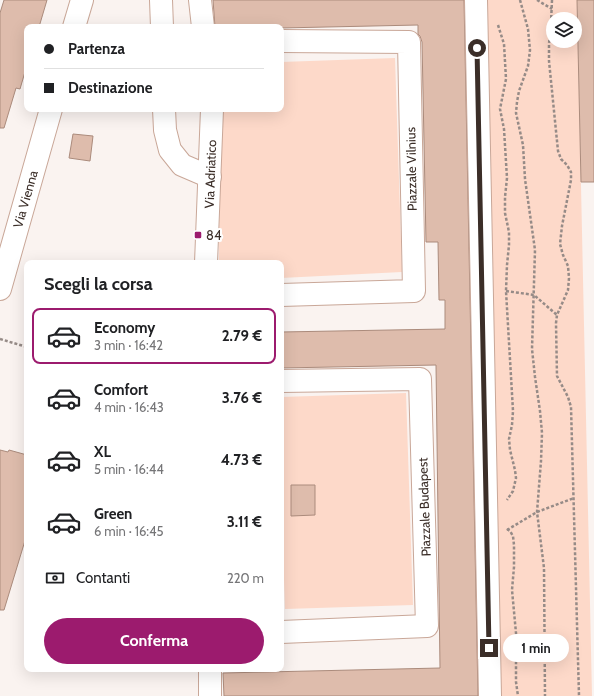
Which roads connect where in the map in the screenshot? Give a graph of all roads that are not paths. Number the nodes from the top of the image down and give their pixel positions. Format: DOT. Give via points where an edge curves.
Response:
graph roads {
  1 [pos="82,0"];
  2 [pos="161,0"];
  3 [pos="200,0"];
  4 [pos="476,0"];
  5 [pos="75,24"];
  6 [pos="162,24"];
  7 [pos="203,24"];
  8 [pos="284,41"];
  9 [pos="50,112"];
  10 [pos="164,112"];
  11 [pos="212,112"];
  12 [pos="210,177"];
  13 [pos="206,260"];
  14 [pos="0,288"];
  15 [pos="284,295"];
  16 [pos="284,381"];
  17 [pos="284,632"];
  18 [pos="210,672"];
  19 [pos="210,696"];
  20 [pos="490,696"];
  1 -- 5 [label="street"];
  2 -- 6 [label="street"];
  3 -- 7 [label="street"];
  4 -- 20 [label="street"];
  8 -- 15 [label="street, Piazzale Vilnius" via="408,42 414,291"];
  9 -- 14 [label="street, Via Vienna"];
  10 -- 12 [label="street" via="170,150 182,165"];
  11 -- 12 [label="street, Via Adriatico"];
  12 -- 13 [label="street, Via Adriatico"];
  16 -- 17 [label="street, Piazzale Budapest" via="420,379 427,626"];
  18 -- 19 [label="street"];
}
